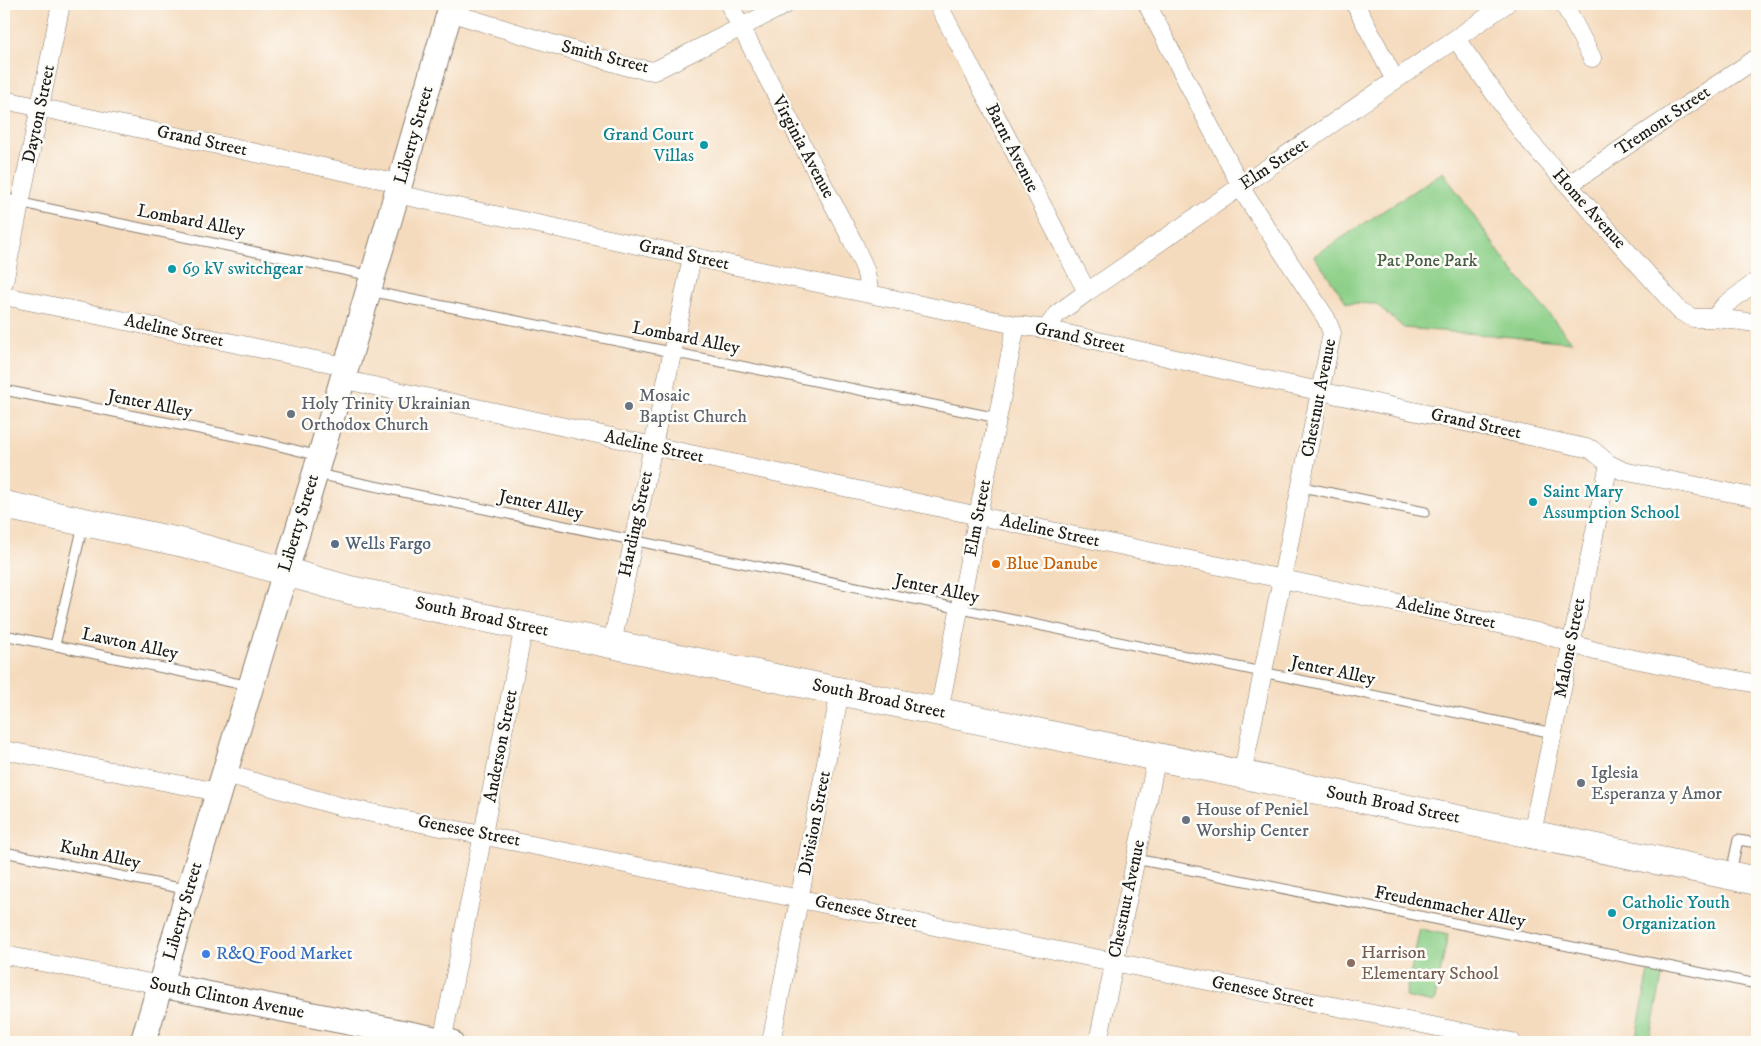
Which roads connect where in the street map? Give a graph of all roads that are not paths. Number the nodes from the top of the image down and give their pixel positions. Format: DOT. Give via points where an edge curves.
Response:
graph roads {
  1 [pos="61,4"];
  2 [pos="729,4"];
  3 [pos="787,4"];
  4 [pos="938,4"];
  5 [pos="1146,4"];
  6 [pos="1355,4"];
  7 [pos="1506,4"];
  8 [pos="1564,4"];
  9 [pos="450,5"];
  10 [pos="740,28"];
  11 [pos="1456,39"];
  12 [pos="1592,58"];
  13 [pos="1757,58"];
  14 [pos="1394,80"];
  15 [pos="4,100"];
  16 [pos="40,108"];
  17 [pos="1568,185"];
  18 [pos="1241,186"];
  19 [pos="398,188"];
  20 [pos="12,199"];
  21 [pos="692,257"];
  22 [pos="1757,281"];
  23 [pos="4,282"];
  24 [pos="370,283"];
  25 [pos="1086,292"];
  26 [pos="870,293"];
  27 [pos="4,296"];
  28 [pos="1714,318"];
  29 [pos="1757,323"];
  30 [pos="1016,325"];
  31 [pos="1046,329"];
  32 [pos="673,351"];
  33 [pos="343,372"];
  34 [pos="4,390"];
  35 [pos="1320,391"];
  36 [pos="998,418"];
  37 [pos="652,446"];
  38 [pos="1609,464"];
  39 [pos="317,465"];
  40 [pos="1302,487"];
  41 [pos="1757,498"];
  42 [pos="4,505"];
  43 [pos="1425,512"];
  44 [pos="978,516"];
  45 [pos="84,522"];
  46 [pos="632,541"];
  47 [pos="285,572"];
  48 [pos="1282,580"];
  49 [pos="960,610"];
  50 [pos="524,626"];
  51 [pos="4,635"];
  52 [pos="1571,642"];
  53 [pos="612,644"];
  54 [pos="55,645"];
  55 [pos="1264,672"];
  56 [pos="1757,684"];
  57 [pos="250,686"];
  58 [pos="840,692"];
  59 [pos="939,711"];
  60 [pos="1553,733"];
  61 [pos="4,750"];
  62 [pos="1157,756"];
  63 [pos="1242,775"];
  64 [pos="220,782"];
  65 [pos="1532,833"];
  66 [pos="484,834"];
  67 [pos="1757,843"];
  68 [pos="4,852"];
  69 [pos="1136,859"];
  70 [pos="1731,875"];
  71 [pos="1757,881"];
  72 [pos="189,890"];
  73 [pos="799,898"];
  74 [pos="4,955"];
  75 [pos="1114,962"];
  76 [pos="1757,984"];
  77 [pos="161,985"];
  78 [pos="143,1042"];
  79 [pos="444,1042"];
  80 [pos="771,1042"];
  81 [pos="1098,1042"];
  82 [pos="1512,1042"];
  1 -- 16 [label="street, Dayton Street"];
  2 -- 10 [label="street, Virginia Avenue"];
  3 -- 10 [label="street, Smith Street"];
  4 -- 25 [label="street, Barnt Avenue"];
  5 -- 18 [label="street, Chestnut Avenue"];
  6 -- 14 [label="street"];
  7 -- 11 [label="street, Elm Street"];
  8 -- 12 [label="street"];
  9 -- 10 [label="street, Smith Street" via="465,17 654,71"];
  9 -- 19 [label="street, Liberty Street"];
  10 -- 26 [label="street, Virginia Avenue" via="853,242 865,269"];
  11 -- 14 [label="street, Elm Street"];
  11 -- 17 [label="street, Home Avenue" via="1513,122"];
  13 -- 17 [label="street, Tremont Street"];
  14 -- 18 [label="street, Elm Street"];
  15 -- 16 [label="street, Grand Street"];
  16 -- 19 [label="street, Grand Street"];
  16 -- 20 [label="street, Dayton Street"];
  17 -- 28 [label="street, Home Avenue" via="1680,311 1687,317"];
  18 -- 25 [label="street, Elm Street"];
  18 -- 35 [label="street, Chestnut Avenue" via="1331,327"];
  19 -- 21 [label="street, Grand Street"];
  19 -- 24 [label="street, Liberty Street"];
  20 -- 23 [label="street, Dayton Street"];
  20 -- 24 [label="lane, Lombard Alley" via="321,264"];
  21 -- 26 [label="street, Grand Street"];
  21 -- 32 [label="street, Harding Street"];
  22 -- 28 [label="street" via="1725,304"];
  24 -- 32 [label="lane, Lombard Alley"];
  24 -- 33 [label="street, Liberty Street"];
  25 -- 31 [label="street, Elm Street" via="1057,314"];
  26 -- 30 [label="street, Grand Street"];
  27 -- 33 [label="street, Adeline Street"];
  28 -- 29 [label="street, Home Avenue"];
  30 -- 31 [label="street, Grand Street"];
  30 -- 36 [label="street, Elm Street"];
  31 -- 35 [label="street, Grand Street"];
  32 -- 36 [label="lane, Lombard Alley"];
  32 -- 37 [label="street, Harding Street"];
  33 -- 37 [label="street, Adeline Street"];
  33 -- 39 [label="street, Liberty Street"];
  34 -- 39 [label="lane, Jenter Alley" via="260,442"];
  35 -- 38 [label="street, Grand Street" via="1591,449"];
  35 -- 40 [label="street, Chestnut Avenue"];
  36 -- 44 [label="street, Elm Street"];
  37 -- 44 [label="street, Adeline Street"];
  37 -- 46 [label="street, Harding Street"];
  38 -- 41 [label="street, Grand Street" via="1623,471"];
  38 -- 52 [label="street, Malone Street"];
  39 -- 46 [label="lane, Jenter Alley"];
  39 -- 47 [label="street, Liberty Street"];
  40 -- 43 [label="lane"];
  40 -- 48 [label="street, Chestnut Avenue"];
  42 -- 45 [label="main road, South Broad Street"];
  44 -- 48 [label="street, Adeline Street"];
  44 -- 49 [label="street, Elm Street"];
  45 -- 47 [label="main road, South Broad Street" via="184,544"];
  45 -- 54 [label="lane"];
  46 -- 49 [label="lane, Jenter Alley"];
  46 -- 53 [label="street, Harding Street"];
  47 -- 50 [label="main road, South Broad Street" via="350,590"];
  47 -- 57 [label="street, Liberty Street"];
  48 -- 52 [label="street, Adeline Street" via="1537,632"];
  48 -- 55 [label="street, Chestnut Avenue"];
  49 -- 55 [label="lane, Jenter Alley"];
  49 -- 59 [label="street, Elm Street"];
  50 -- 53 [label="main road, South Broad Street"];
  50 -- 66 [label="street, Anderson Street"];
  51 -- 54 [label="lane, Lawton Alley"];
  52 -- 56 [label="street, Adeline Street" via="1595,651"];
  52 -- 60 [label="street, Malone Street"];
  53 -- 58 [label="main road, South Broad Street"];
  54 -- 57 [label="lane, Lawton Alley"];
  55 -- 60 [label="lane, Jenter Alley"];
  55 -- 63 [label="street, Chestnut Avenue"];
  57 -- 64 [label="street, Liberty Street"];
  58 -- 59 [label="main road, South Broad Street"];
  58 -- 73 [label="street, Division Street"];
  59 -- 62 [label="main road, South Broad Street"];
  60 -- 65 [label="street, Malone Street"];
  61 -- 64 [label="street, Genesee Street"];
  62 -- 63 [label="main road, South Broad Street"];
  62 -- 69 [label="street, Chestnut Avenue"];
  63 -- 65 [label="main road, South Broad Street"];
  64 -- 66 [label="street, Genesee Street"];
  64 -- 72 [label="street, Liberty Street"];
  65 -- 70 [label="main road, South Broad Street"];
  66 -- 73 [label="street, Genesee Street"];
  66 -- 79 [label="street, Anderson Street"];
  67 -- 70 [label="lane" via="1738,840"];
  68 -- 72 [label="lane, Kuhn Alley"];
  69 -- 75 [label="street, Chestnut Avenue"];
  69 -- 76 [label="lane, Freudenmacher Alley"];
  70 -- 71 [label="main road, South Broad Street"];
  72 -- 77 [label="street, Liberty Street"];
  73 -- 75 [label="street, Genesee Street"];
  73 -- 80 [label="street, Division Street"];
  74 -- 77 [label="street, South Clinton Avenue"];
  75 -- 81 [label="street, Chestnut Avenue"];
  75 -- 82 [label="street, Genesee Street"];
  77 -- 78 [label="street, Liberty Street"];
  77 -- 79 [label="street, South Clinton Avenue"];
}
